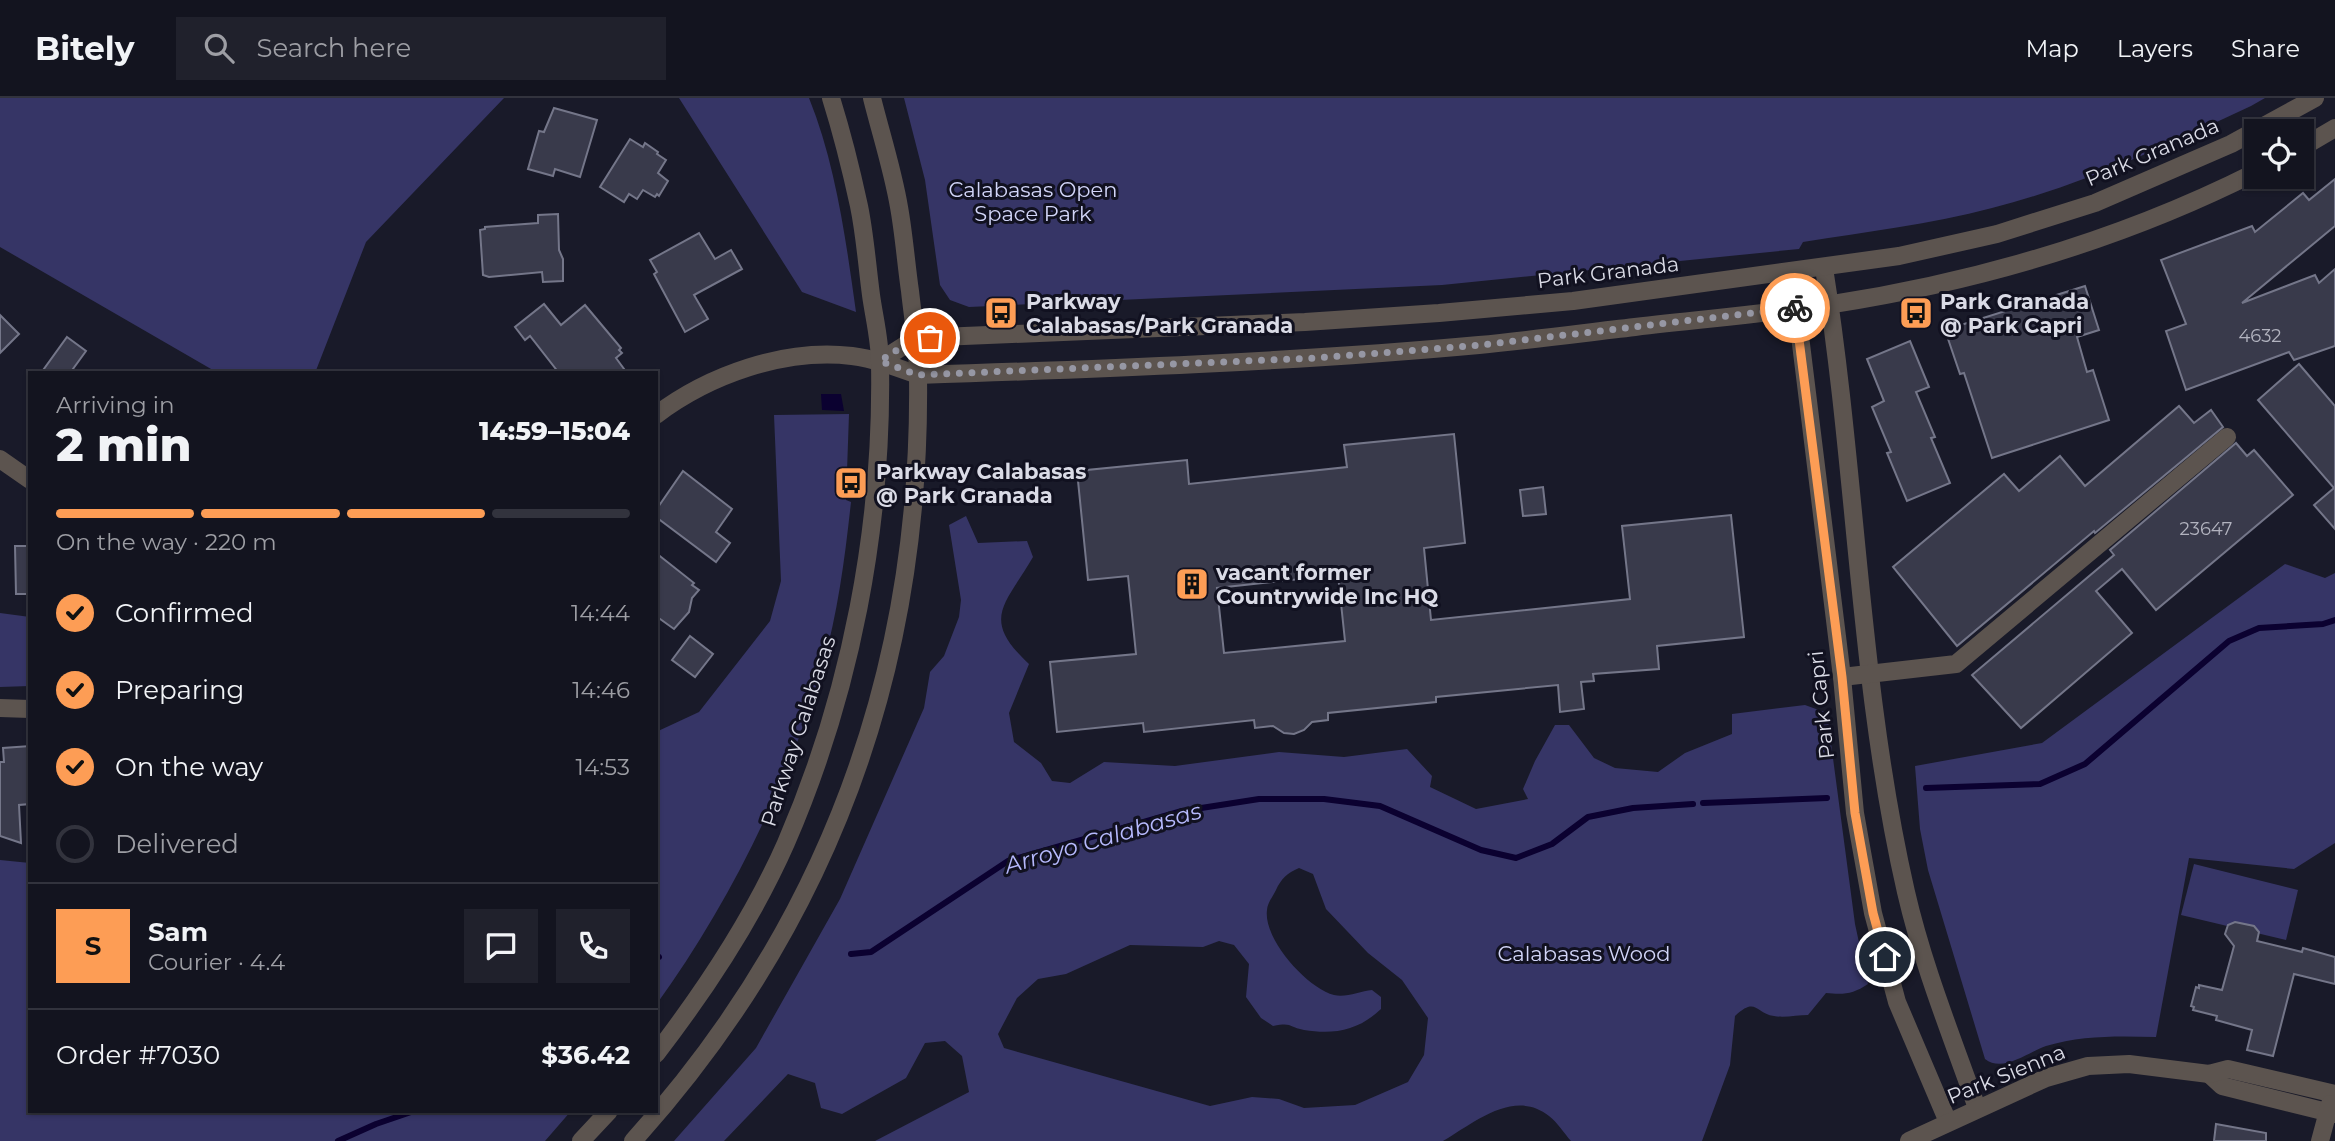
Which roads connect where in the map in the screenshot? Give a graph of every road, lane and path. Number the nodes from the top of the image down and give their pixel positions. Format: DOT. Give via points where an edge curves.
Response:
graph roads {
  1 [pos="831,98"];
  2 [pos="872,98"];
  3 [pos="2315,98"];
  4 [pos="2335,128"];
  5 [pos="2314,140"];
  6 [pos="2244,178"];
  7 [pos="1824,268"];
  8 [pos="1792,271"];
  9 [pos="1829,305"];
  10 [pos="1796,308"];
  11 [pos="916,338"];
  12 [pos="880,361"];
  13 [pos="918,375"];
  14 [pos="658,414"];
  15 [pos="2227,437"];
  16 [pos="0,459"];
  17 [pos="28,479"];
  18 [pos="1871,673"];
  19 [pos="1842,677"];
  20 [pos="0,708"];
  21 [pos="28,709"];
  22 [pos="658,1051"];
  23 [pos="2209,1074"];
  24 [pos="2334,1090"];
  25 [pos="1977,1108"];
  26 [pos="607,1113"];
  27 [pos="658,1113"];
  28 [pos="658,1113"];
  29 [pos="2331,1113"];
  30 [pos="1948,1122"];
  31 [pos="582,1141"];
  32 [pos="634,1141"];
  33 [pos="1909,1141"];
  34 [pos="2320,1141"];
  1 -- 12 [label="street, Parkway Calabasas" via="860,208"];
  2 -- 11 [label="street" via="899,206"];
  3 -- 7 [label="street, Park Granada" via="2231,144 2095,203 1997,234"];
  4 -- 5 [label="street"];
  6 -- 9 [label="street" via="2082,246 1979,275"];
  7 -- 8 [label="street, Park Granada"];
  7 -- 9 [label="street"];
  8 -- 10 [label="street, Park Capri"];
  8 -- 11 [label="street, Park Granada" via="1573,301 1439,313"];
  9 -- 10 [label="street"];
  9 -- 18 [label="street"];
  10 -- 13 [label="street" via="1481,345 1316,358"];
  10 -- 19 [label="street, Park Capri"];
  11 -- 12 [label="street"];
  11 -- 13 [label="street"];
  12 -- 13 [label="street"];
  12 -- 14 [label="street" via="795,356 744,369 680,397"];
  12 -- 22 [label="street, Parkway Calabasas" via="868,554 855,632 818,758 786,844 755,905"];
  13 -- 28 [label="street" via="915,504 903,591 875,715 849,791 792,920 717,1038"];
  15 -- 18 [label="street" via="1956,664"];
  16 -- 17 [label="street"];
  18 -- 19 [label="street"];
  18 -- 25 [label="street" via="1906,894"];
  19 -- 30 [label="street, Park Capri" via="1855,813 1873,913 1897,1002"];
  20 -- 21 [label="street"];
  23 -- 24 [label="street, Park Sienna" via="2228,1069"];
  23 -- 25 [label="street, Park Sienna" via="2129,1064 2088,1066 2046,1078"];
  23 -- 29 [label="street, Park Sienna" via="2222,1086"];
  24 -- 29 [label="street"];
  25 -- 30 [label="street, Park Sienna"];
  26 -- 31 [label="street"];
  27 -- 32 [label="street"];
  29 -- 34 [label="street"];
  30 -- 33 [label="street, Park Sienna"];
}
